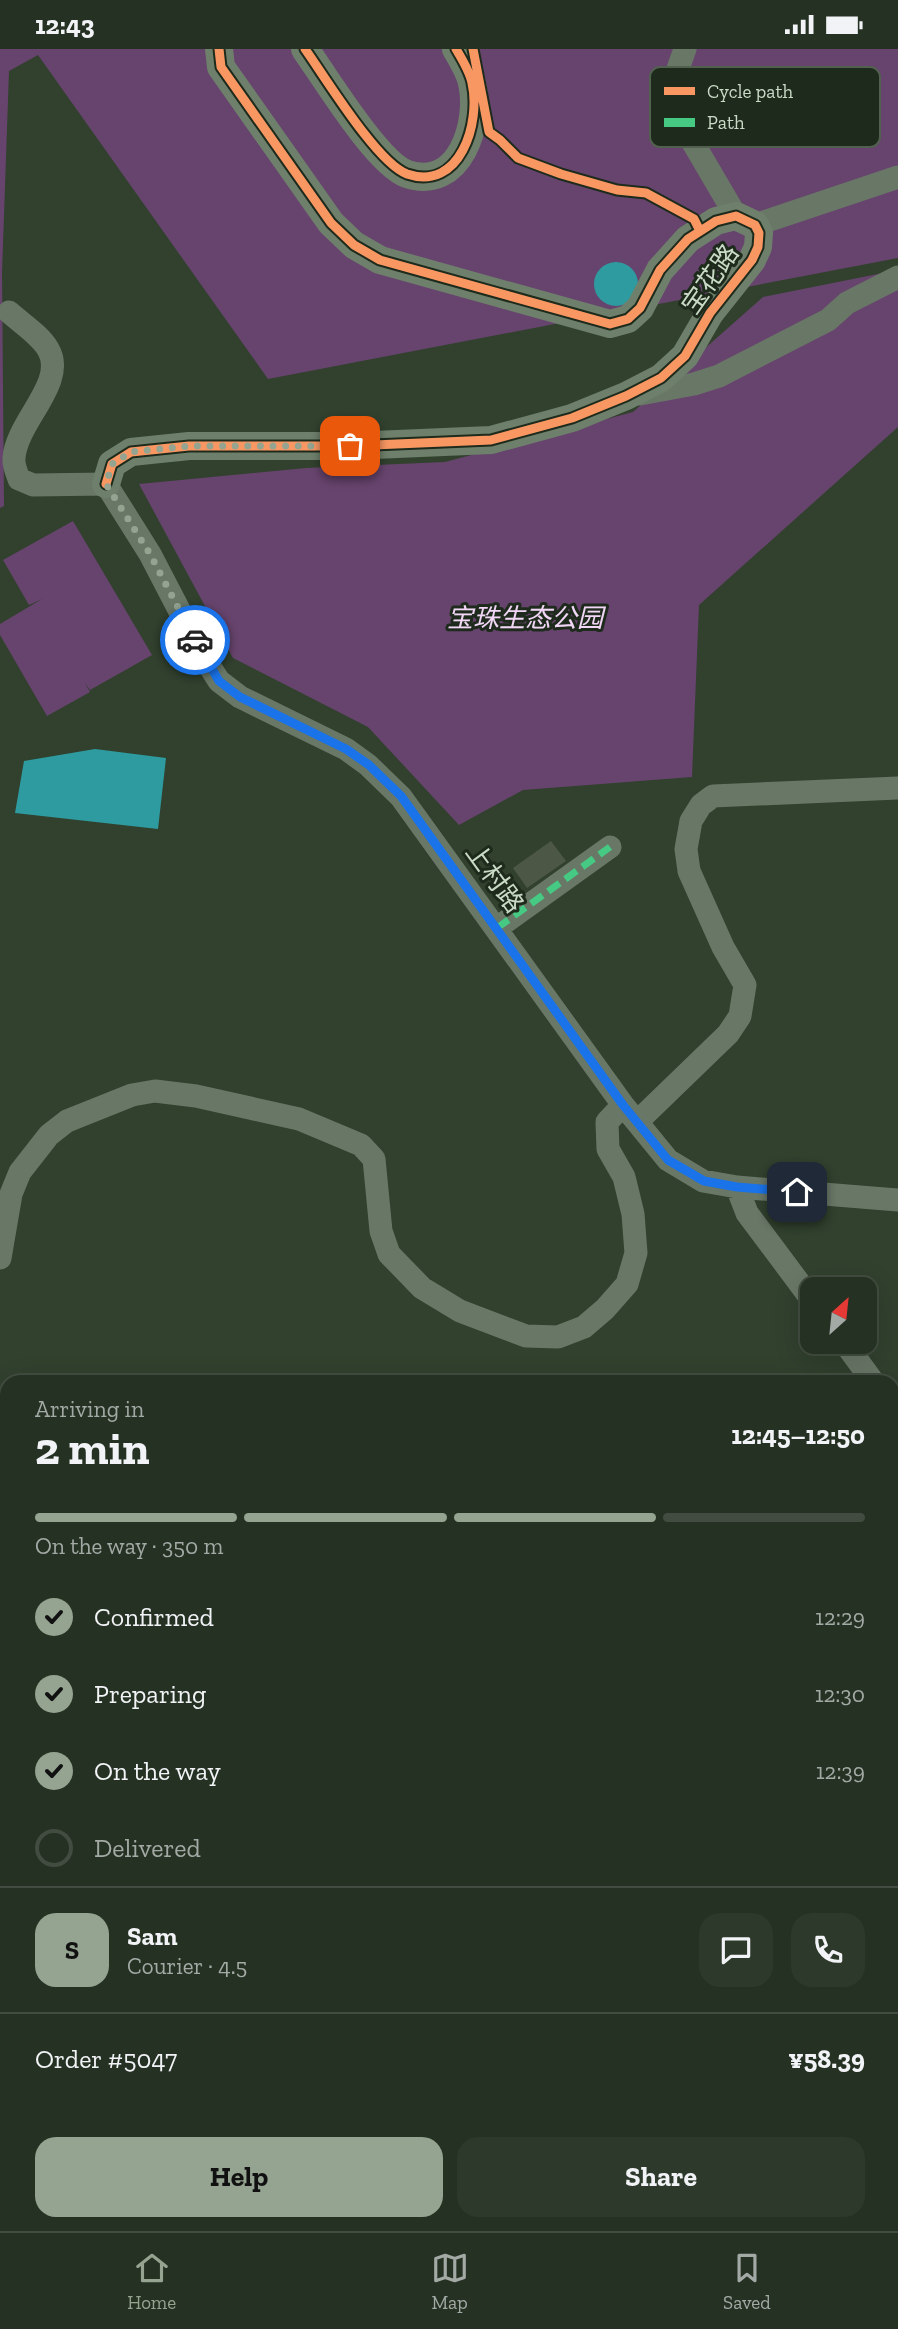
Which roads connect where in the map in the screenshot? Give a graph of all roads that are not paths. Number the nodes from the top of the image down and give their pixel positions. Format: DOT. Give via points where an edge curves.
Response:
graph roads {
  1 [pos="219,49"];
  2 [pos="305,49"];
  3 [pos="456,49"];
  4 [pos="685,49"];
  5 [pos="679,67"];
  6 [pos="697,147"];
  7 [pos="898,177"];
  8 [pos="745,221"];
  9 [pos="898,277"];
  10 [pos="9,312"];
  11 [pos="626,396"];
  12 [pos="106,484"];
  13 [pos="898,788"];
  14 [pos="610,847"];
  15 [pos="497,928"];
  16 [pos="630,1113"];
  17 [pos="737,1187"];
  18 [pos="898,1200"];
  19 [pos="0,1258"];
  20 [pos="800,1284"];
  21 [pos="854,1355"];
  22 [pos="868,1375"];
  1 -- 8 [label="main road, 宝花路" via="222,67 331,223 354,245 380,260 610,324 628,319 640,308 660,269 688,239 716,221"];
  2 -- 3 [label="main road" via="376,148 406,173 421,176 436,174 458,159 471,129 472,82"];
  4 -- 5 [label="street"];
  6 -- 8 [label="street"];
  7 -- 8 [label="street"];
  8 -- 11 [label="main road, 宝花路" via="759,233 752,260 710,313 684,356 661,378"];
  9 -- 11 [label="street" via="847,303 828,320 719,376"];
  10 -- 12 [label="street" via="47,347 54,361 52,378 16,444 13,462 19,479 33,485"];
  11 -- 12 [label="main road, 宝花路" via="572,418 491,440 189,446 131,452 112,464"];
  12 -- 15 [label="street, 上村路" via="219,681 240,697 369,765 401,796"];
  13 -- 16 [label="street" via="713,796 701,805 691,821 686,849 689,871 745,985 740,1016 728,1034"];
  14 -- 15 [label="street"];
  15 -- 16 [label="street, 上村路"];
  16 -- 17 [label="street, 上村路" via="668,1160 704,1181"];
  16 -- 19 [label="street" via="607,1122 608,1149 624,1177 633,1214 636,1253 627,1284 584,1327 558,1337 526,1336 460,1311 422,1288 389,1254 381,1231 374,1159 361,1145 299,1119 182,1094 155,1091 132,1095 67,1121 49,1135 20,1172 11,1194"];
  17 -- 18 [label="street, 上村路"];
  17 -- 20 [label="street" via="747,1213"];
  21 -- 22 [label="street"];
}
